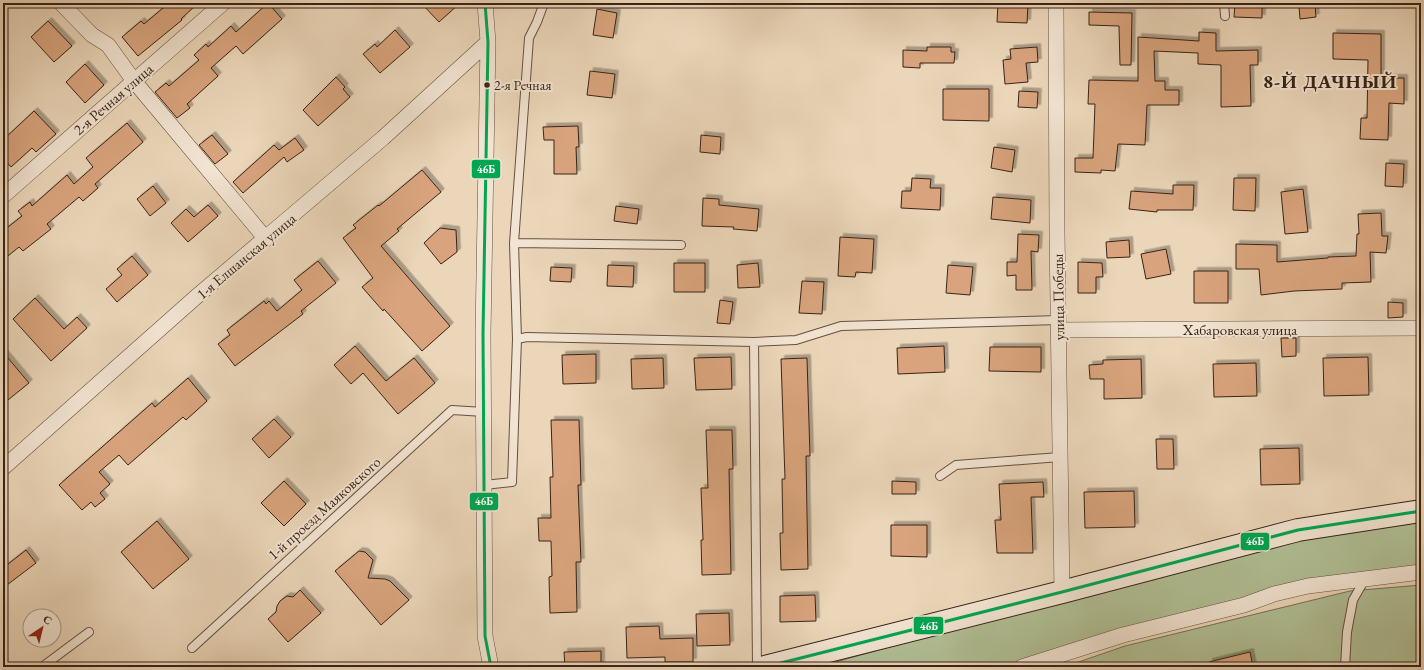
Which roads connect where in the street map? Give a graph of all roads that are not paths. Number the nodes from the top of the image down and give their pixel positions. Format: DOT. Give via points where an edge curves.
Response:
graph roads {
  1 [pos="61,3"];
  2 [pos="223,3"];
  3 [pos="485,3"];
  4 [pos="544,3"];
  5 [pos="1056,3"];
  6 [pos="1224,3"];
  7 [pos="1225,16"];
  8 [pos="488,42"];
  9 [pos="134,81"];
  10 [pos="3,196"];
  11 [pos="266,239"];
  12 [pos="514,243"];
  13 [pos="681,245"];
  14 [pos="1058,325"];
  15 [pos="1421,328"];
  16 [pos="516,339"];
  17 [pos="754,342"];
  18 [pos="484,412"];
  19 [pos="1060,457"];
  20 [pos="3,468"];
  21 [pos="940,476"];
  22 [pos="484,486"];
  23 [pos="1421,512"];
  24 [pos="1421,572"];
  25 [pos="1366,578"];
  26 [pos="1062,592"];
  27 [pos="89,632"];
  28 [pos="192,648"];
  29 [pos="42,667"];
  30 [pos="491,667"];
  31 [pos="757,667"];
  32 [pos="765,667"];
  33 [pos="1022,667"];
  34 [pos="1345,667"];
  1 -- 9 [label="street" via="92,35 108,45"];
  2 -- 9 [label="street, 2-я Речная улица"];
  3 -- 8 [label="street"];
  4 -- 12 [label="lane" via="528,38"];
  5 -- 14 [label="street, улица Победы"];
  6 -- 7 [label="lane"];
  8 -- 11 [label="street, 1-я Елшанская улица" via="383,138"];
  8 -- 18 [label="street"];
  9 -- 10 [label="street, 2-я Речная улица"];
  9 -- 11 [label="street"];
  11 -- 20 [label="street, 1-я Елшанская улица" via="196,297"];
  12 -- 13 [label="lane"];
  12 -- 16 [label="lane"];
  14 -- 15 [label="street, Хабаровская улица"];
  14 -- 17 [label="lane" via="841,326 796,340"];
  14 -- 19 [label="street, улица Победы"];
  16 -- 17 [label="lane"];
  16 -- 22 [label="lane" via="512,482"];
  17 -- 31 [label="lane"];
  18 -- 22 [label="street"];
  18 -- 28 [label="lane, 1-й проезд Маяковского" via="452,410"];
  19 -- 21 [label="lane" via="956,465"];
  19 -- 26 [label="street, улица Победы"];
  22 -- 30 [label="street" via="485,636"];
  23 -- 26 [label="main road" via="1298,530"];
  24 -- 25 [label="street"];
  25 -- 33 [label="street" via="1308,586 1274,594 1244,605 1123,636"];
  25 -- 34 [label="lane" via="1353,600 1347,632"];
  26 -- 32 [label="main road"];
  27 -- 29 [label="lane"];
}
